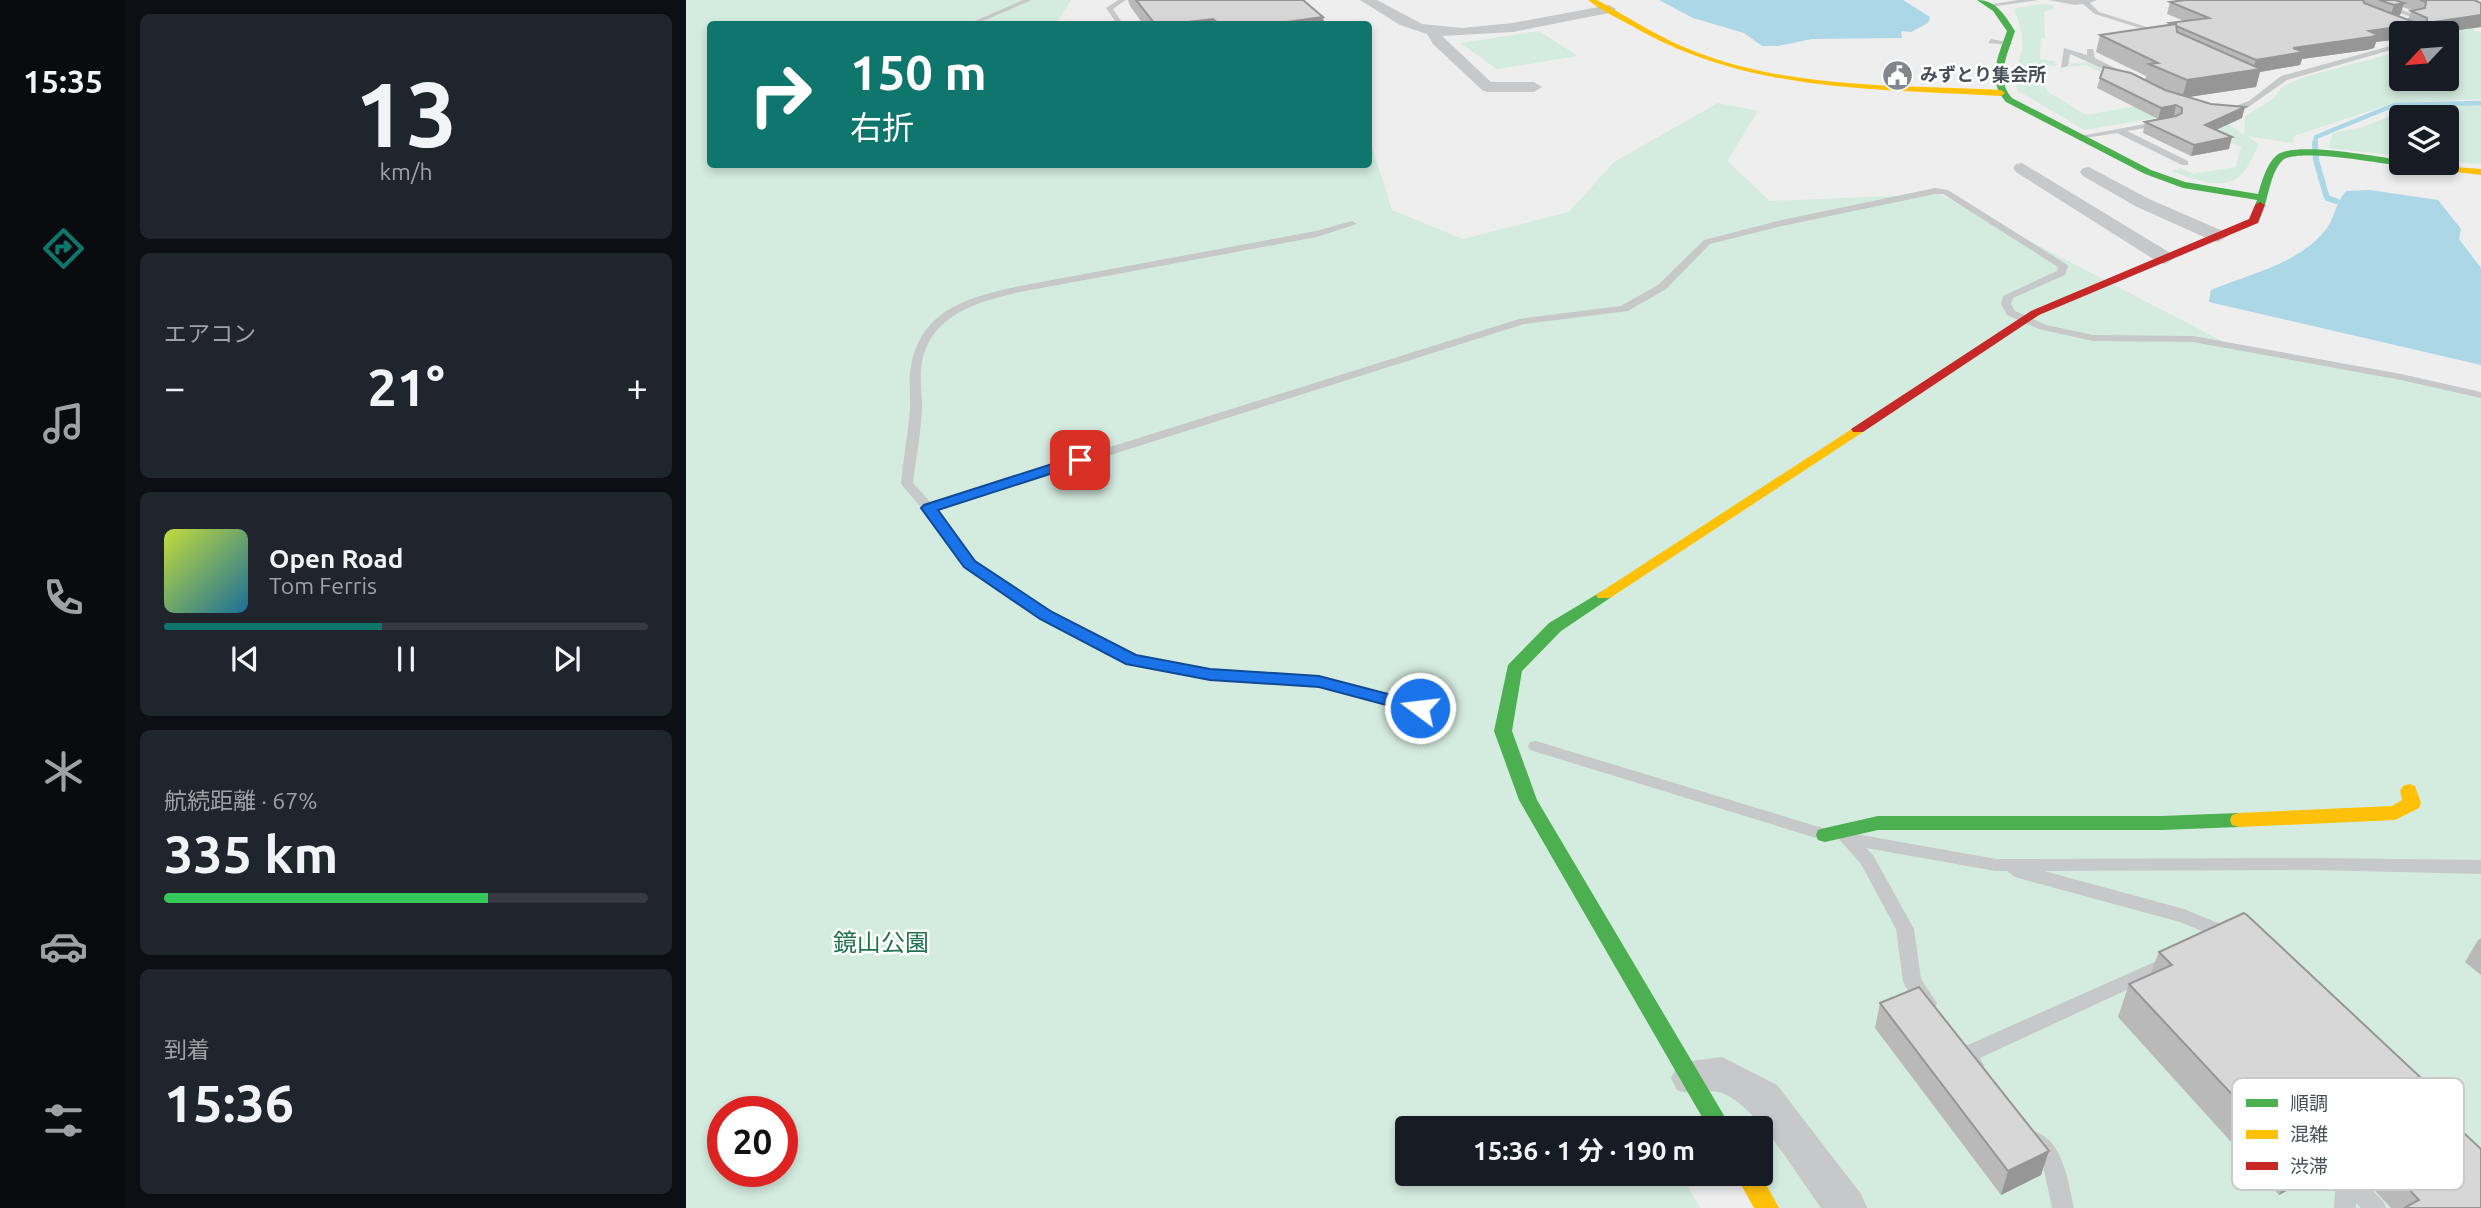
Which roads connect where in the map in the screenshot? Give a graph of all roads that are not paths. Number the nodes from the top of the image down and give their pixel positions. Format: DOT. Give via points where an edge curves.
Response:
graph roads {
  1 [pos="1029,0"];
  2 [pos="1123,0"];
  3 [pos="1367,0"];
  4 [pos="1592,0"];
  5 [pos="2036,0"];
  6 [pos="2051,0"];
  7 [pos="2378,0"];
  8 [pos="2090,1"];
  9 [pos="2061,2"];
  10 [pos="1985,3"];
  11 [pos="1609,9"];
  12 [pos="2060,11"];
  13 [pos="2399,20"];
  14 [pos="978,21"];
  15 [pos="1118,21"];
  16 [pos="1432,31"];
  17 [pos="2132,35"];
  18 [pos="1990,41"];
  19 [pos="2009,43"];
  20 [pos="2389,48"];
  21 [pos="2064,66"];
  22 [pos="1979,69"];
  23 [pos="1998,71"];
  24 [pos="2137,81"];
  25 [pos="2258,82"];
  26 [pos="1534,87"];
  27 [pos="2269,87"];
  28 [pos="2001,93"];
  29 [pos="2215,110"];
  30 [pos="2174,121"];
  31 [pos="2118,131"];
  32 [pos="2079,137"];
  33 [pos="2389,162"];
  34 [pos="2185,163"];
  35 [pos="2022,168"];
  36 [pos="2459,170"];
  37 [pos="2089,172"];
  38 [pos="2481,172"];
  39 [pos="2263,198"];
  40 [pos="1352,223"];
  41 [pos="2218,236"];
  42 [pos="2165,258"];
  43 [pos="2481,396"];
  44 [pos="929,508"];
  45 [pos="1445,715"];
  46 [pos="1536,746"];
  47 [pos="2409,791"];
  48 [pos="1825,835"];
  49 [pos="1847,839"];
  50 [pos="1996,865"];
  51 [pos="2481,867"];
  52 [pos="1935,1013"];
  53 [pos="1983,1076"];
  54 [pos="1691,1078"];
  55 [pos="1713,1116"];
  56 [pos="2026,1129"];
  57 [pos="1754,1186"];
  58 [pos="2346,1190"];
  59 [pos="2358,1190"];
  60 [pos="1767,1208"];
  61 [pos="1846,1208"];
  62 [pos="2063,1208"];
  63 [pos="2345,1208"];
  64 [pos="2375,1208"];
  1 -- 14 [label="lane"];
  2 -- 15 [label="lane" via="1109,9"];
  3 -- 16 [label="street" via="1407,23"];
  4 -- 11 [label="street"];
  5 -- 10 [label="lane"];
  6 -- 9 [label="lane"];
  7 -- 13 [label="lane" via="2418,17"];
  8 -- 9 [label="lane"];
  8 -- 17 [label="lane" via="2099,15 2147,28"];
  9 -- 12 [label="lane" via="2064,9"];
  10 -- 19 [label="street" via="2008,25"];
  11 -- 16 [label="street" via="1478,32"];
  11 -- 28 [label="street" via="1695,54 1746,69"];
  16 -- 26 [label="street" via="1487,87"];
  18 -- 19 [label="lane"];
  19 -- 23 [label="street"];
  20 -- 27 [label="lane" via="2284,78"];
  21 -- 24 [label="lane" via="2067,50 2091,55"];
  22 -- 23 [label="lane"];
  23 -- 28 [label="street"];
  25 -- 27 [label="lane"];
  27 -- 29 [label="lane" via="2249,107"];
  28 -- 32 [label="street"];
  30 -- 31 [label="lane"];
  31 -- 32 [label="lane"];
  31 -- 34 [label="lane"];
  32 -- 39 [label="street" via="2183,184"];
  33 -- 39 [label="street" via="2284,153"];
  35 -- 42 [label="street"];
  36 -- 38 [label="street"];
  37 -- 41 [label="street" via="2143,203"];
  39 -- 41 [label="street" via="2254,221"];
  40 -- 44 [label="lane" via="1317,234 1020,289 948,313 926,334 916,367 915,428 907,484"];
  41 -- 42 [label="street"];
  42 -- 54 [label="street" via="2035,313 1555,627 1514,668 1503,731 1528,800"];
  43 -- 44 [label="lane" via="2193,339 2093,338 2043,327 2011,313 2008,296 2061,273 2063,266 1945,192 1935,191 1707,242 1662,287 1624,309 1545,318 1492,330"];
  44 -- 45 [label="lane" via="970,564 1046,615 1132,660 1210,674 1319,682"];
  46 -- 48 [label="lane"];
  47 -- 48 [label="street" via="2412,803 2395,813 2161,823 1878,823"];
  48 -- 49 [label="lane"];
  49 -- 50 [label="lane"];
  49 -- 52 [label="lane" via="1867,860 1905,929 1912,981"];
  50 -- 51 [label="lane"];
  50 -- 53 [label="lane" via="2184,916 2235,938 1962,1050"];
  54 -- 55 [label="street"];
  54 -- 61 [label="street" via="1722,1074 1763,1097"];
  56 -- 62 [label="lane" via="2052,1161"];
  57 -- 60 [label="street"];
  58 -- 63 [label="lane"];
  59 -- 64 [label="lane"];
}
